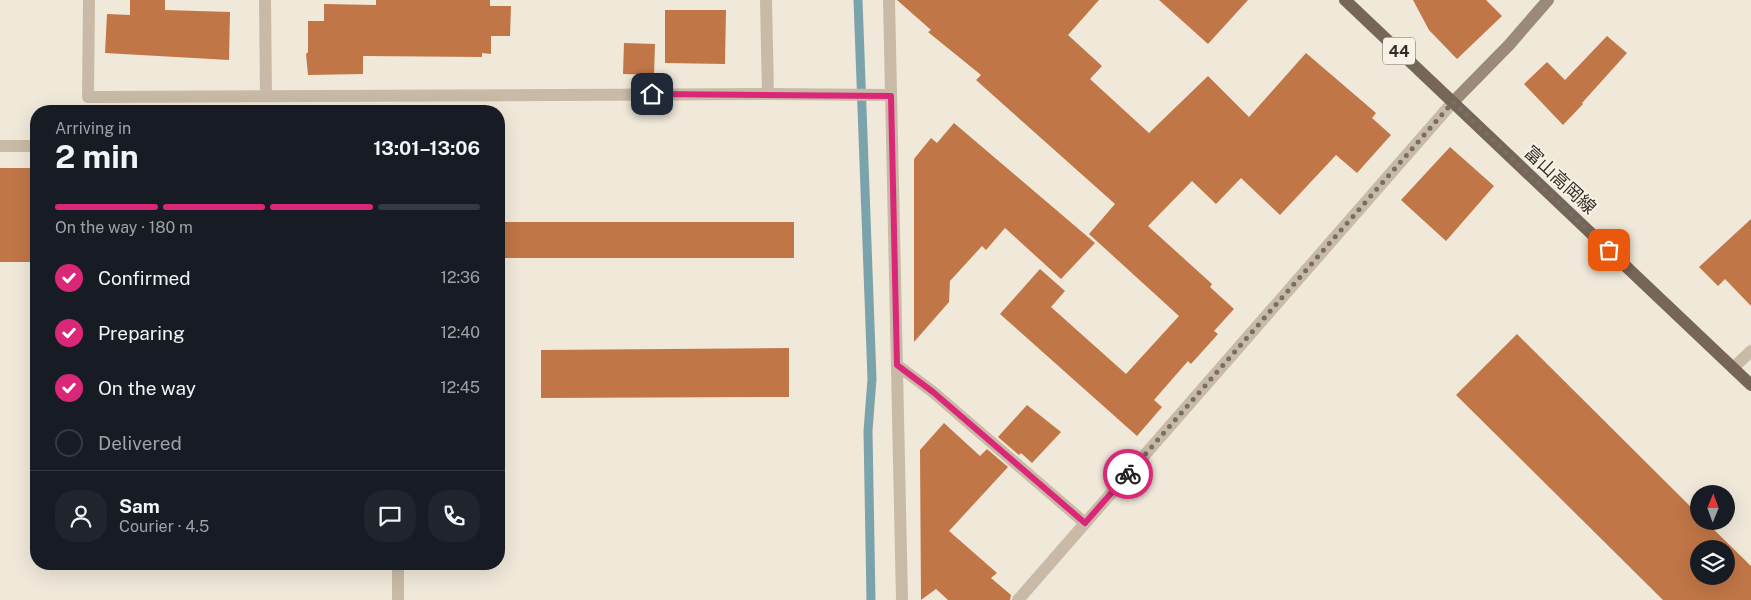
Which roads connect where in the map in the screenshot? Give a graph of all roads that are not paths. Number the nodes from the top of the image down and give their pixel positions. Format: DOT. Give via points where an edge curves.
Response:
graph roads {
  1 [pos="89,0"];
  2 [pos="265,0"];
  3 [pos="766,0"];
  4 [pos="889,0"];
  5 [pos="1345,0"];
  6 [pos="1548,0"];
  7 [pos="768,94"];
  8 [pos="266,96"];
  9 [pos="891,96"];
  10 [pos="1453,102"];
  11 [pos="0,146"];
  12 [pos="30,146"];
  13 [pos="1751,351"];
  14 [pos="897,365"];
  15 [pos="1734,368"];
  16 [pos="1751,385"];
  17 [pos="1085,523"];
  18 [pos="398,570"];
  19 [pos="398,600"];
  20 [pos="902,600"];
  21 [pos="1018,600"];
  1 -- 8 [label="street" via="88,97"];
  2 -- 8 [label="street"];
  3 -- 7 [label="street"];
  4 -- 9 [label="street"];
  5 -- 10 [label="main road, 富山高岡線 / 44"];
  6 -- 10 [label="street"];
  7 -- 8 [label="street"];
  7 -- 9 [label="street"];
  9 -- 14 [label="street"];
  10 -- 15 [label="main road, 富山高岡線 / 44"];
  10 -- 17 [label="street"];
  11 -- 12 [label="street"];
  13 -- 15 [label="street"];
  14 -- 17 [label="street"];
  14 -- 20 [label="street"];
  15 -- 16 [label="main road, 富山高岡線 / 44"];
  17 -- 21 [label="street"];
  18 -- 19 [label="street"];
}
